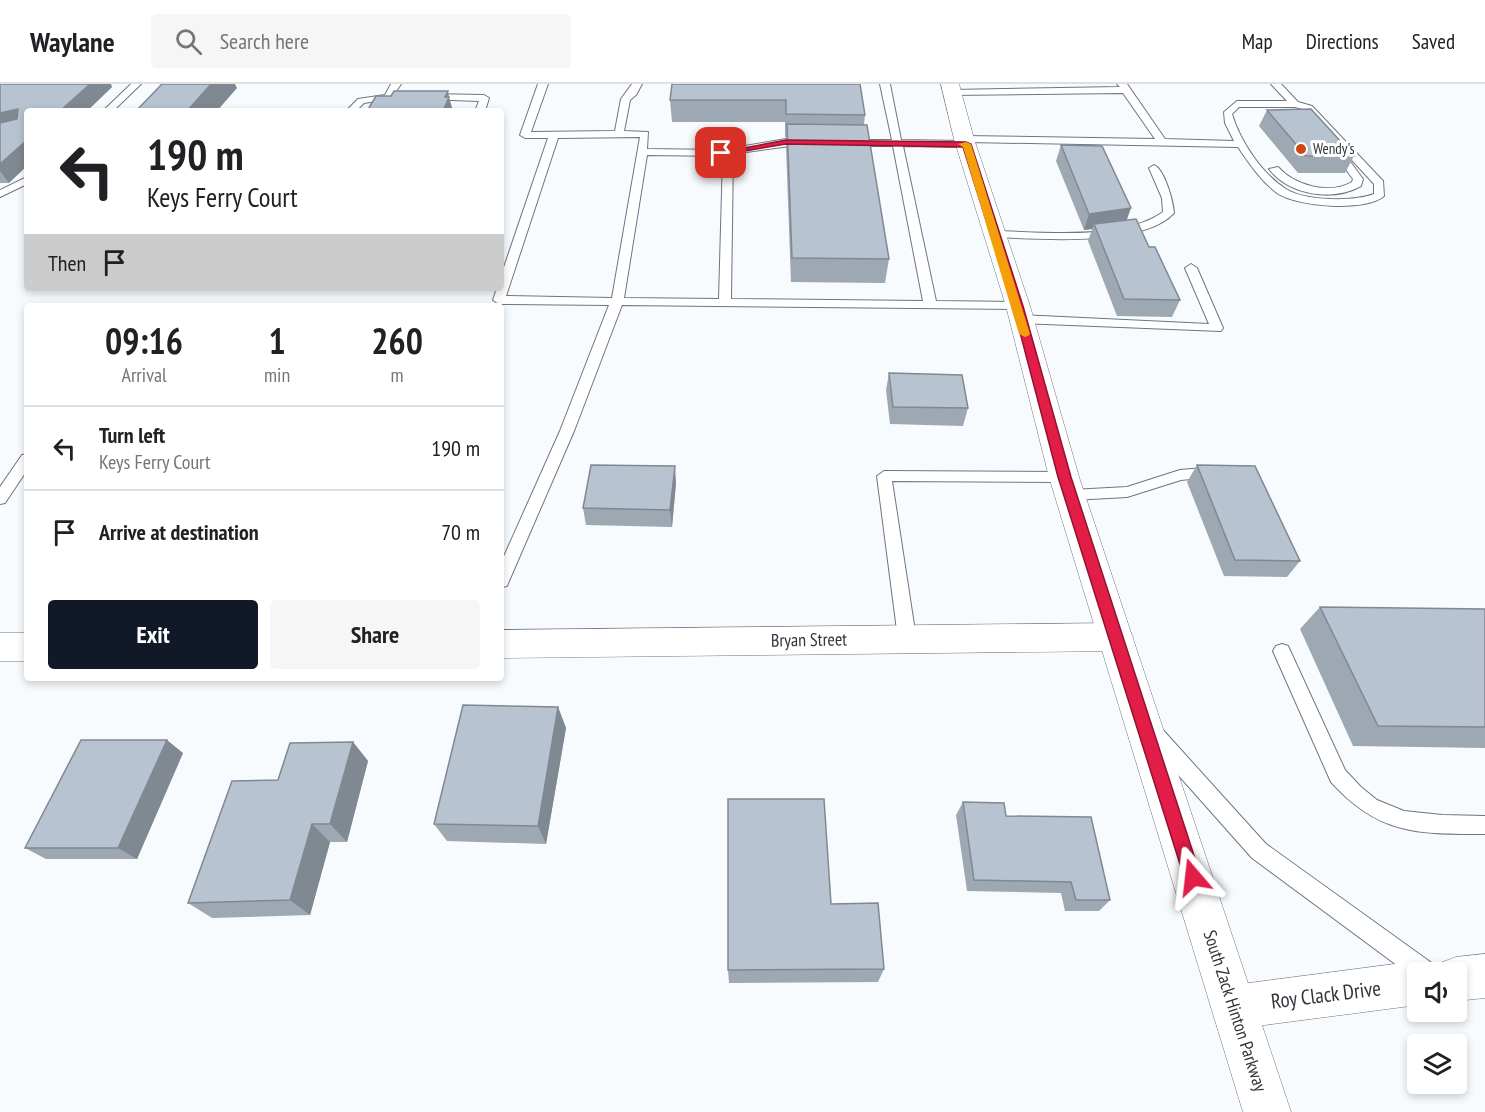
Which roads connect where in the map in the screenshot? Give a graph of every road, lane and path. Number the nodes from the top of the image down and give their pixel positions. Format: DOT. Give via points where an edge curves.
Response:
graph roads {
  1 [pos="136,84"];
  2 [pos="396,84"];
  3 [pos="543,84"];
  4 [pos="637,84"];
  5 [pos="885,84"];
  6 [pos="1276,84"];
  7 [pos="1124,87"];
  8 [pos="951,88"];
  9 [pos="388,97"];
  10 [pos="400,97"];
  11 [pos="412,97"];
  12 [pos="1295,104"];
  13 [pos="111,108"];
  14 [pos="354,108"];
  15 [pos="481,108"];
  16 [pos="1319,116"];
  17 [pos="619,134"];
  18 [pos="554,135"];
  19 [pos="965,141"];
  20 [pos="820,142"];
  21 [pos="1162,142"];
  22 [pos="842,143"];
  23 [pos="898,143"];
  24 [pos="1248,143"];
  25 [pos="728,151"];
  26 [pos="642,152"];
  27 [pos="1266,158"];
  28 [pos="1154,168"];
  29 [pos="24,182"];
  30 [pos="0,194"];
  31 [pos="995,234"];
  32 [pos="1191,268"];
  33 [pos="504,285"];
  34 [pos="502,291"];
  35 [pos="617,301"];
  36 [pos="725,302"];
  37 [pos="930,303"];
  38 [pos="1019,312"];
  39 [pos="24,463"];
  40 [pos="1229,472"];
  41 [pos="1068,486"];
  42 [pos="0,499"];
  43 [pos="504,574"];
  44 [pos="1116,637"];
  45 [pos="907,638"];
  46 [pos="504,644"];
  47 [pos="0,647"];
  48 [pos="24,647"];
  49 [pos="1282,651"];
  50 [pos="1146,725"];
  51 [pos="1485,825"];
  52 [pos="1411,962"];
  53 [pos="1485,976"];
  54 [pos="1467,978"];
  55 [pos="1407,984"];
  56 [pos="1234,1007"];
  57 [pos="1268,1112"];
  1 -- 13 [label="lane"];
  2 -- 9 [label="lane"];
  3 -- 18 [label="lane" via="525,135"];
  4 -- 17 [label="lane" via="626,99"];
  5 -- 23 [label="lane"];
  6 -- 12 [label="lane"];
  7 -- 8 [label="lane"];
  7 -- 21 [label="lane"];
  8 -- 19 [label="main road, South Zack Hinton Parkway"];
  9 -- 10 [label="lane"];
  9 -- 14 [label="lane" via="361,102"];
  11 -- 15 [label="lane" via="484,98"];
  12 -- 16 [label="lane"];
  12 -- 24 [label="lane" via="1238,104 1227,114"];
  16 -- 24 [label="lane" via="1378,183 1379,196 1372,201 1314,200 1286,194 1270,180"];
  16 -- 27 [label="lane" via="1314,123 1317,128 1358,179 1352,187 1320,190 1294,184 1284,180"];
  17 -- 18 [label="lane"];
  17 -- 26 [label="lane" via="645,134"];
  18 -- 33 [label="lane"];
  19 -- 21 [label="lane"];
  19 -- 23 [label="lane"];
  19 -- 31 [label="main road, South Zack Hinton Parkway"];
  20 -- 25 [label="lane" via="786,142"];
  21 -- 24 [label="lane"];
  22 -- 23 [label="lane"];
  23 -- 37 [label="lane"];
  25 -- 26 [label="lane"];
  25 -- 36 [label="lane"];
  26 -- 35 [label="lane"];
  28 -- 31 [label="lane" via="1167,198 1169,213 1162,222 1093,234"];
  29 -- 30 [label="lane"];
  31 -- 38 [label="main road, South Zack Hinton Parkway"];
  32 -- 38 [label="lane" via="1217,327"];
  34 -- 35 [label="lane" via="499,300"];
  35 -- 36 [label="lane"];
  35 -- 43 [label="lane" via="567,431"];
  36 -- 37 [label="lane"];
  37 -- 38 [label="lane"];
  38 -- 41 [label="main road, South Zack Hinton Parkway"];
  39 -- 42 [label="lane"];
  40 -- 41 [label="lane" via="1180,475 1127,492"];
  41 -- 44 [label="main road, South Zack Hinton Parkway"];
  41 -- 45 [label="lane" via="884,476"];
  44 -- 45 [label="main road, Bryan Street"];
  44 -- 50 [label="main road, South Zack Hinton Parkway"];
  45 -- 46 [label="main road, Bryan Street"];
  47 -- 48 [label="main road"];
  49 -- 51 [label="lane" via="1338,776 1352,794 1380,813 1413,824"];
  50 -- 52 [label="lane" via="1260,851"];
  50 -- 56 [label="main road, South Zack Hinton Parkway"];
  53 -- 54 [label="main road"];
  55 -- 56 [label="main road, Roy Clack Drive"];
  56 -- 57 [label="main road, South Zack Hinton Parkway"];
}
